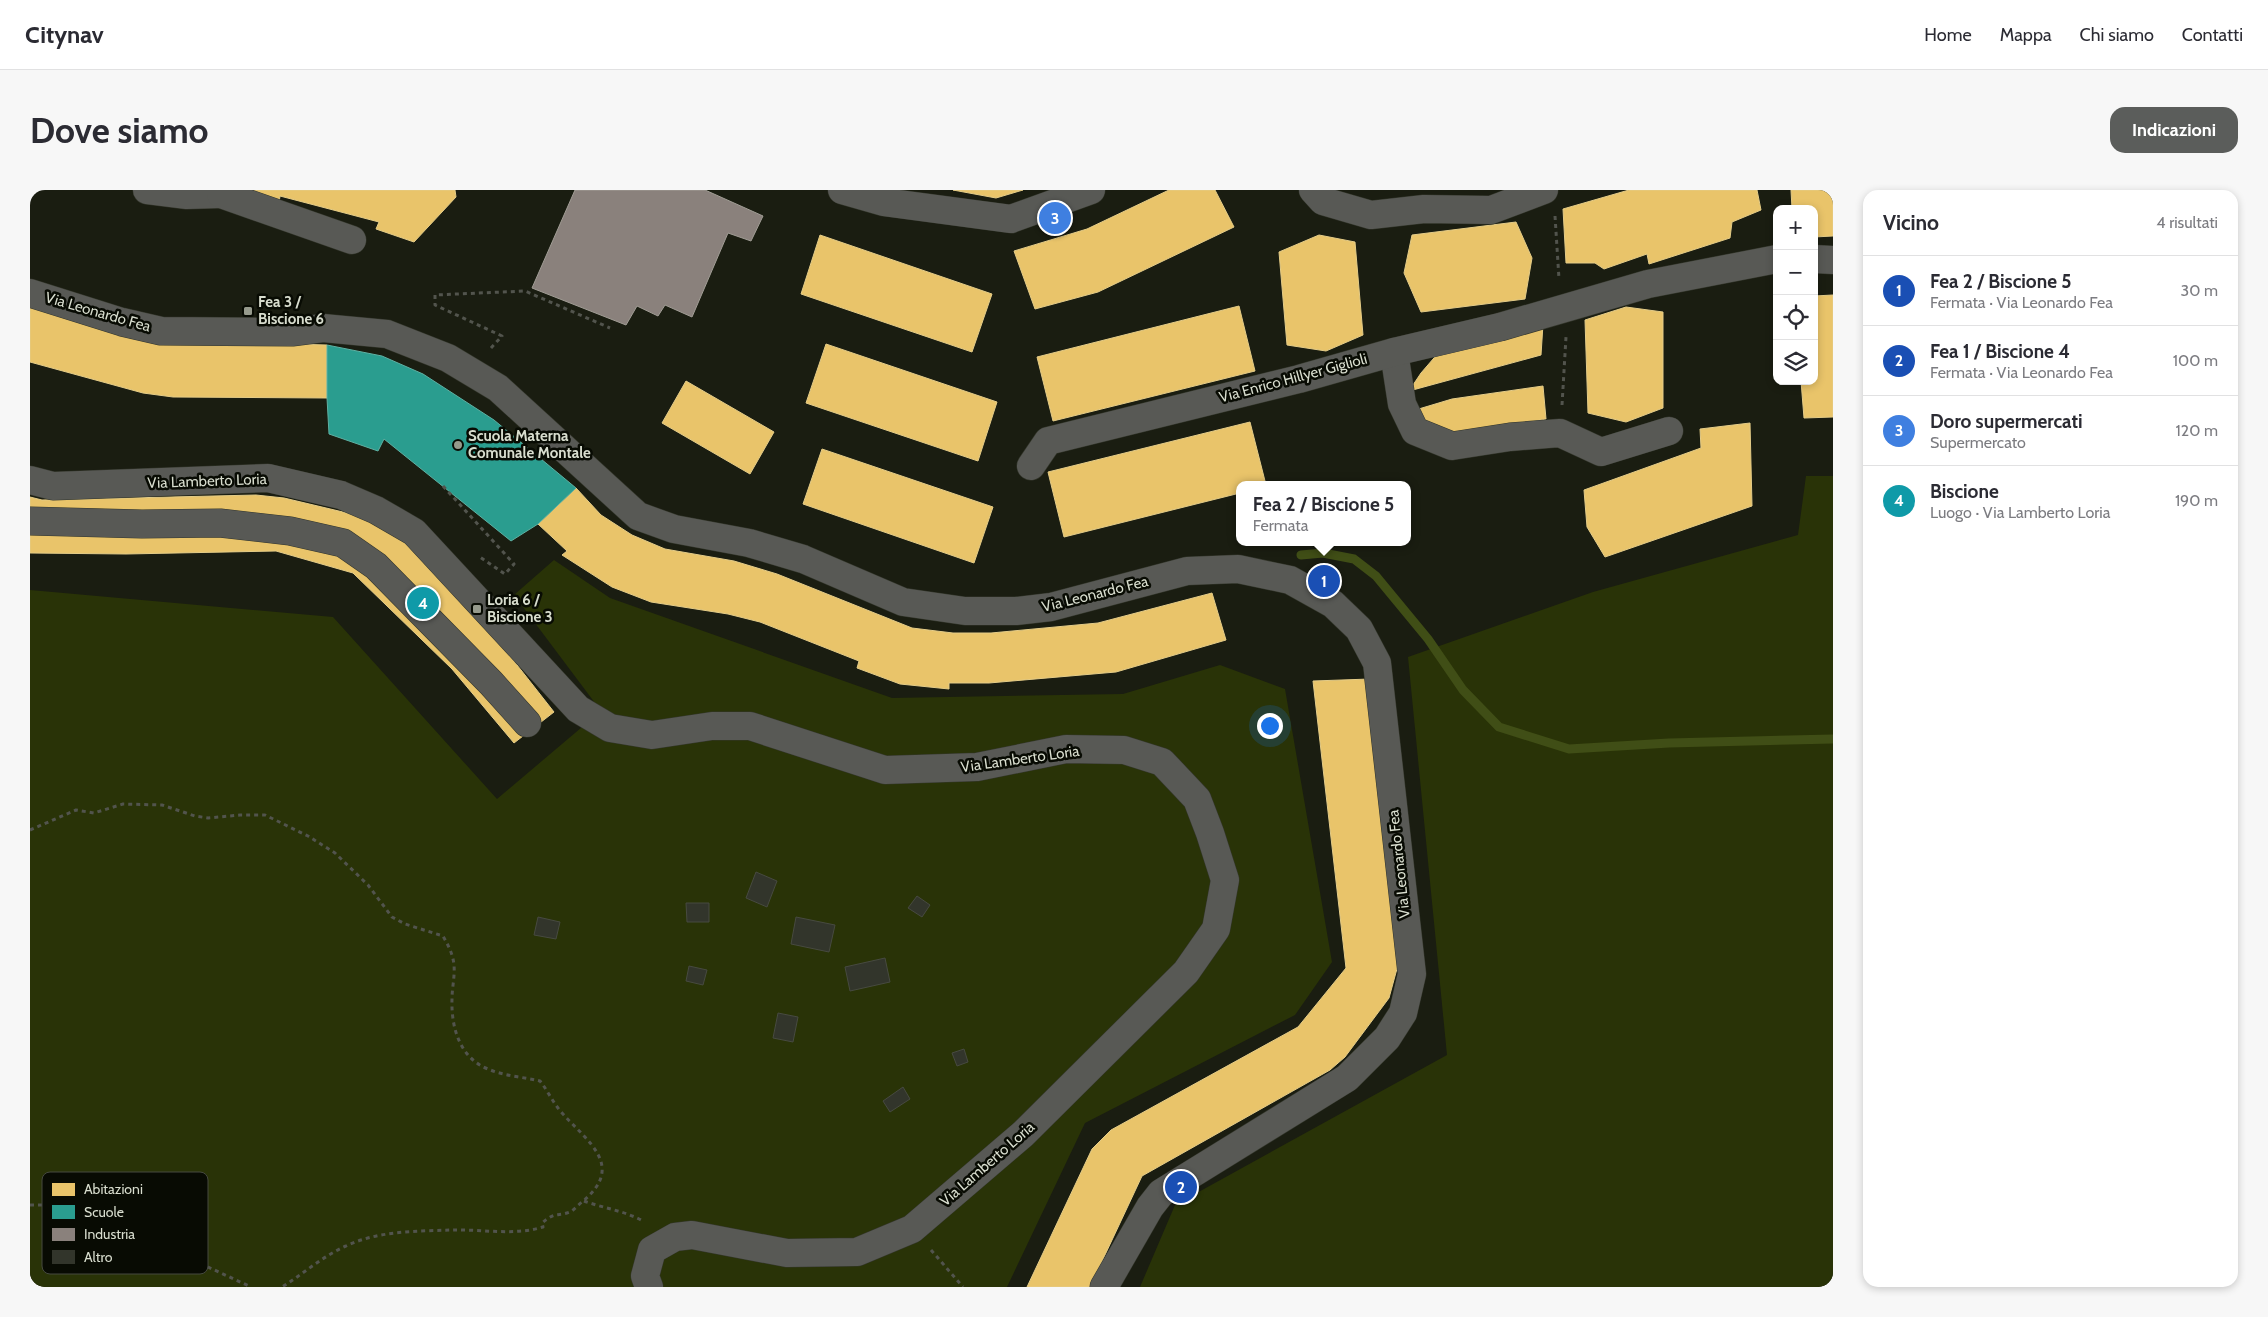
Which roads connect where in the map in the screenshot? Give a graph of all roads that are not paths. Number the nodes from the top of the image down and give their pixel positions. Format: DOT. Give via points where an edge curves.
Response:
graph roads {
  1 [pos="147,190"];
  2 [pos="842,190"];
  3 [pos="1091,190"];
  4 [pos="1313,190"];
  5 [pos="221,192"];
  6 [pos="1550,199"];
  7 [pos="352,240"];
  8 [pos="1818,259"];
  9 [pos="1773,260"];
  10 [pos="1833,260"];
  11 [pos="30,292"];
  12 [pos="1394,352"];
  13 [pos="1669,431"];
  14 [pos="1031,466"];
  15 [pos="30,480"];
  16 [pos="30,521"];
  17 [pos="527,723"];
  18 [pos="649,1287"];
  19 [pos="1104,1287"];
  1 -- 5 [label="street" via="187,195"];
  2 -- 3 [label="street" via="884,202 1011,219"];
  4 -- 6 [label="street" via="1323,201 1371,215 1424,209 1491,210"];
  5 -- 7 [label="street"];
  8 -- 10 [label="street"];
  9 -- 12 [label="street, Via Enrico Hillyer Giglioli" via="1648,284 1568,309"];
  11 -- 19 [label="street, Via Leonardo Fea" via="122,322 161,330 292,332 323,328 387,334 448,358 498,388 638,516 674,529 749,543 803,559 903,602 965,612 1016,611 1052,607 1188,571 1238,569 1290,580 1333,604 1359,630 1377,663 1412,974 1403,1013 1387,1038 1347,1078 1161,1193"];
  12 -- 13 [label="street" via="1402,404 1415,431 1452,446 1560,433 1601,452"];
  12 -- 14 [label="street, Via Enrico Hillyer Giglioli" via="1048,441"];
  15 -- 18 [label="street, Via Lamberto Loria" via="53,486 268,478 341,495 414,532 578,709 610,728 652,735 712,726 750,726 885,770 978,767 1066,749 1124,750 1162,762 1197,799 1224,880 1216,929 1186,972 1030,1127 912,1228 857,1252 787,1253 692,1235 675,1237 652,1250 645,1276"];
  16 -- 17 [label="street" via="220,523 290,531 343,543 376,566"];
}
